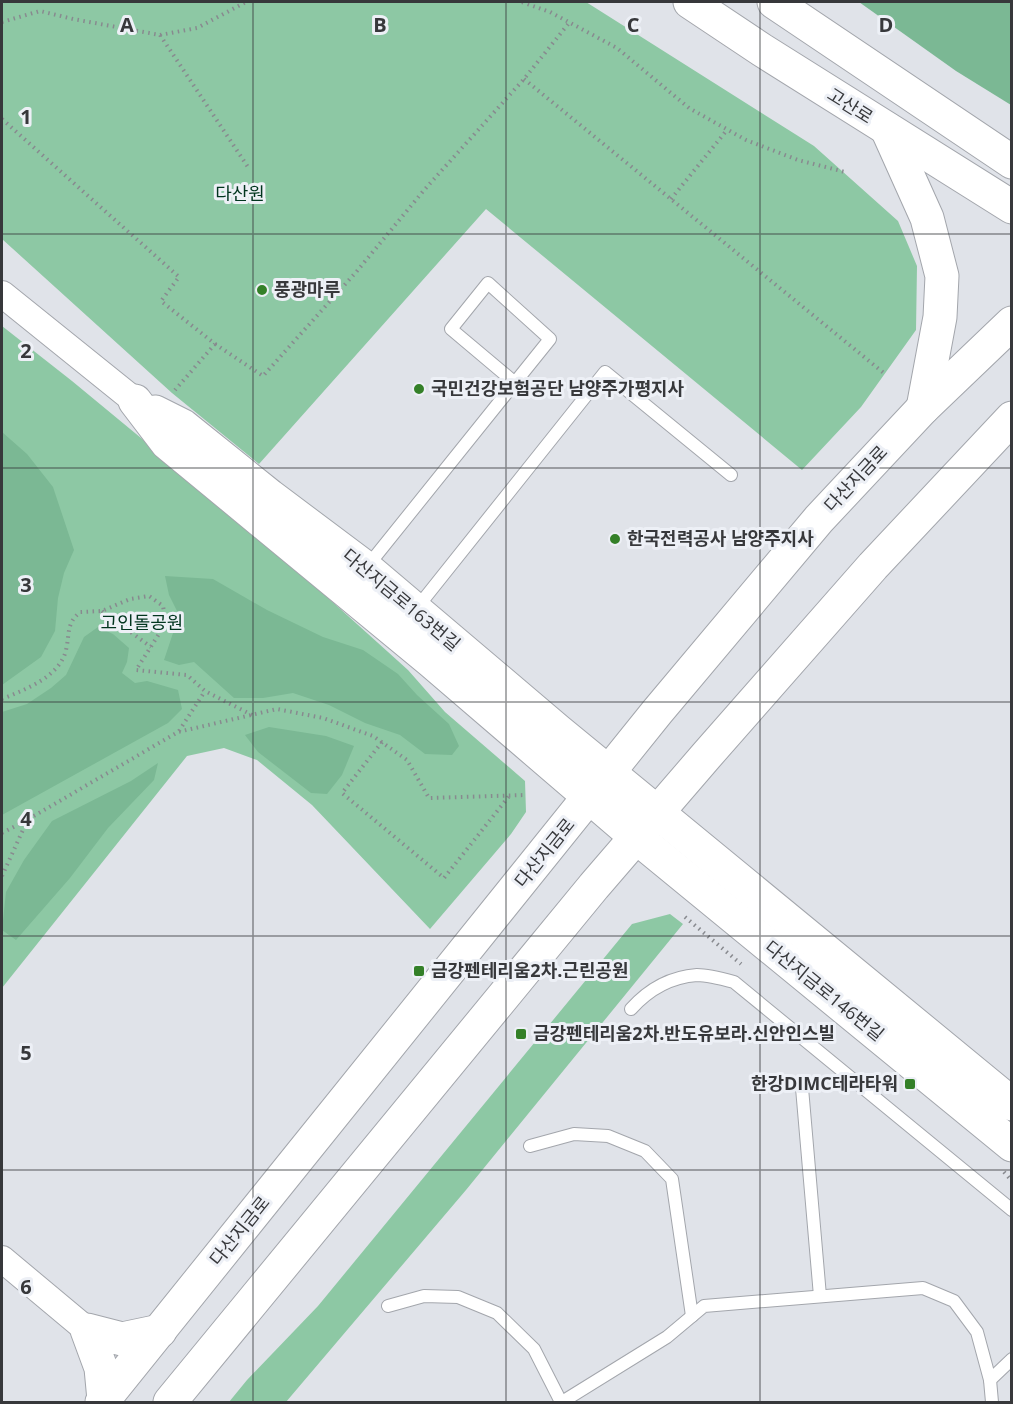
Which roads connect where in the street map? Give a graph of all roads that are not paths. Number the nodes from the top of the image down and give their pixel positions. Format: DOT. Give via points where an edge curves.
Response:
graph roads {
  1 [pos="690,2"];
  2 [pos="774,2"];
  3 [pos="887,129"];
  4 [pos="975,138"];
  5 [pos="1011,143"];
  6 [pos="1011,162"];
  7 [pos="1011,207"];
  8 [pos="2,294"];
  9 [pos="1011,323"];
  10 [pos="514,382"];
  11 [pos="135,401"];
  12 [pos="923,408"];
  13 [pos="1011,418"];
  14 [pos="731,475"];
  15 [pos="366,568"];
  16 [pos="415,610"];
  17 [pos="600,785"];
  18 [pos="657,812"];
  19 [pos="636,837"];
  20 [pos="631,1009"];
  21 [pos="802,1088"];
  22 [pos="1011,1104"];
  23 [pos="530,1146"];
  24 [pos="1011,1146"];
  25 [pos="1011,1210"];
  26 [pos="2,1259"];
  27 [pos="820,1296"];
  28 [pos="388,1306"];
  29 [pos="692,1316"];
  30 [pos="87,1330"];
  31 [pos="160,1331"];
  32 [pos="1011,1359"];
  33 [pos="990,1380"];
  34 [pos="103,1401"];
  35 [pos="170,1402"];
  36 [pos="562,1402"];
  37 [pos="992,1402"];
  1 -- 3 [label="street, 고산로"];
  2 -- 4 [label="street"];
  3 -- 7 [label="street, 고산로"];
  3 -- 12 [label="street" via="927,218 942,276 940,317"];
  4 -- 5 [label="street"];
  4 -- 6 [label="street"];
  8 -- 11 [label="street, 다산지금로163번길"];
  9 -- 12 [label="street, 다산지금로"];
  10 -- 10 [label="lane" via="550,339 488,283 451,329"];
  10 -- 15 [label="lane"];
  11 -- 15 [label="street, 다산지금로163번길" via="183,426"];
  11 -- 17 [label="street, 다산지금로163번길" via="167,443 431,661"];
  12 -- 17 [label="street, 다산지금로" via="819,519"];
  13 -- 18 [label="street" via="873,566"];
  14 -- 16 [label="lane" via="605,372"];
  15 -- 16 [label="street, 다산지금로163번길"];
  16 -- 17 [label="street, 다산지금로163번길"];
  17 -- 18 [label="street, 다산지금로163번길"];
  17 -- 19 [label="street, 다산지금로163번길"];
  17 -- 31 [label="street, 다산지금로"];
  18 -- 19 [label="street"];
  18 -- 22 [label="street, 다산지금로146번길"];
  19 -- 24 [label="street, 다산지금로146번길"];
  19 -- 35 [label="street"];
  20 -- 25 [label="lane" via="669,981 699,975 734,982"];
  21 -- 27 [label="lane"];
  23 -- 29 [label="lane" via="574,1134 608,1136 645,1151 672,1179"];
  26 -- 30 [label="street"];
  27 -- 29 [label="lane" via="704,1306"];
  27 -- 33 [label="lane" via="923,1288 954,1300 977,1332"];
  28 -- 36 [label="lane" via="424,1296 458,1297 497,1313 534,1349"];
  29 -- 36 [label="lane" via="667,1337"];
  30 -- 31 [label="street" via="122,1338"];
  30 -- 34 [label="street" via="101,1368"];
  31 -- 34 [label="street, 다산지금로"];
  32 -- 33 [label="lane"];
  33 -- 37 [label="lane"];
}
